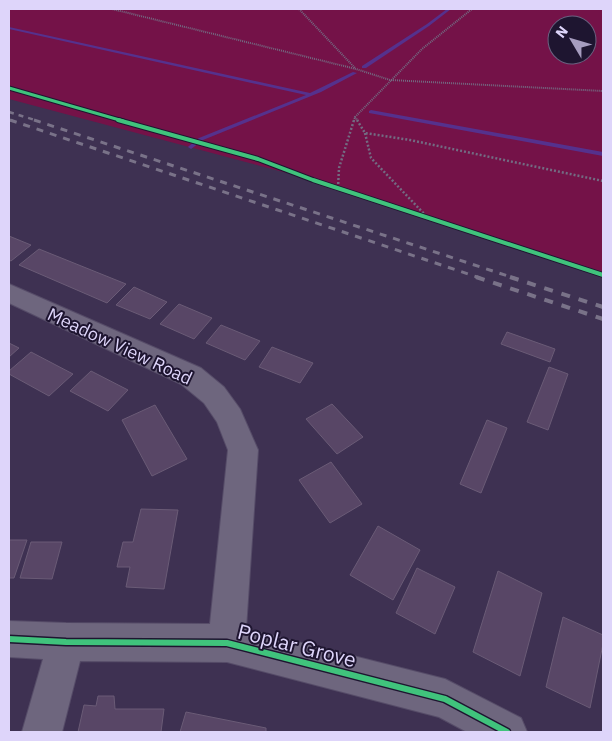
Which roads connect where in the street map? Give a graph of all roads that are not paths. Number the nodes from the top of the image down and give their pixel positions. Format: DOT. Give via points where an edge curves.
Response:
graph roads {
  1 [pos="9,293"];
  2 [pos="9,639"];
  3 [pos="66,642"];
  4 [pos="227,643"];
  5 [pos="42,732"];
  6 [pos="507,732"];
  1 -- 4 [label="street, Meadow View Road" via="191,376 214,395 230,417 244,450"];
  2 -- 3 [label="street, Poplar Grove"];
  3 -- 4 [label="street, Poplar Grove"];
  3 -- 5 [label="street"];
  4 -- 6 [label="street, Poplar Grove" via="445,699"];
}
